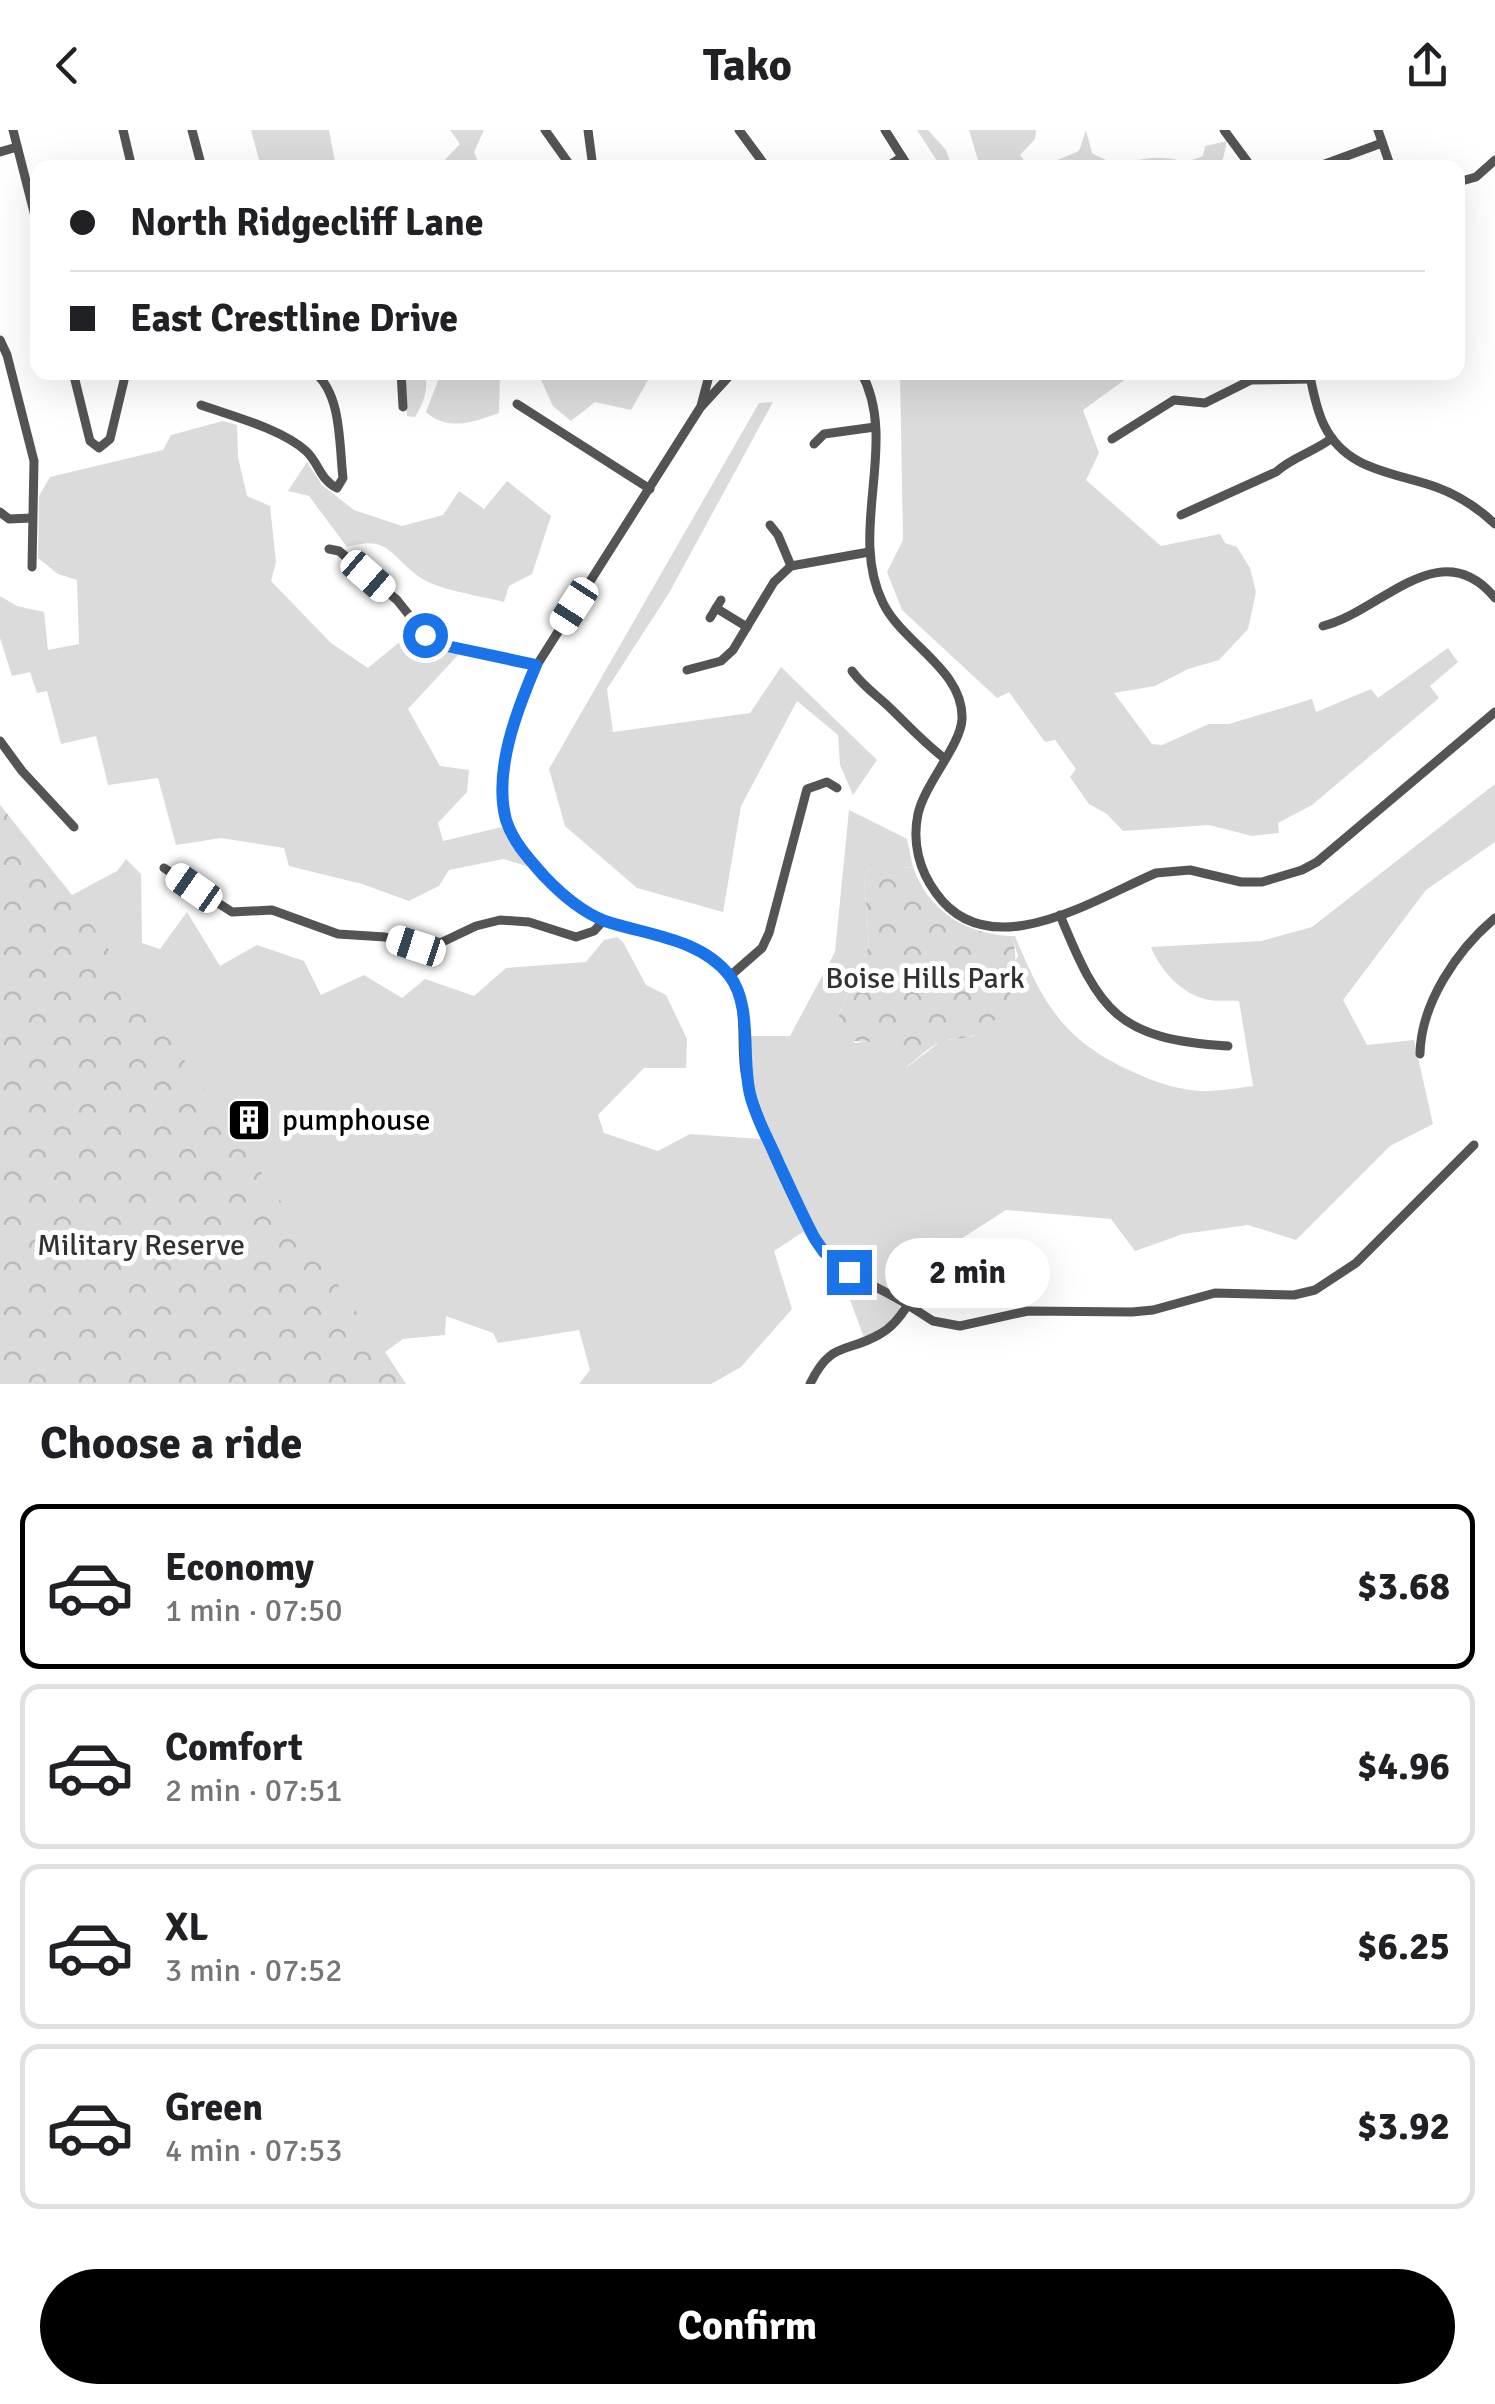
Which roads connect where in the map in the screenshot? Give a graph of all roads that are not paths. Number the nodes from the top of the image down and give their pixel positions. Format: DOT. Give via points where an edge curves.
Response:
graph roads {
  1 [pos="13,130"];
  2 [pos="123,130"];
  3 [pos="192,130"];
  4 [pos="545,130"];
  5 [pos="588,130"];
  6 [pos="739,130"];
  7 [pos="885,130"];
  8 [pos="1224,130"];
  9 [pos="1378,130"];
  10 [pos="1382,142"];
  11 [pos="17,148"];
  12 [pos="0,152"];
  13 [pos="902,157"];
  14 [pos="130,160"];
  15 [pos="200,160"];
  16 [pos="566,160"];
  17 [pos="592,160"];
  18 [pos="761,160"];
  19 [pos="897,160"];
  20 [pos="904,160"];
  21 [pos="1246,160"];
  22 [pos="1335,160"];
  23 [pos="1388,160"];
  24 [pos="1495,160"];
  25 [pos="1465,180"];
  26 [pos="30,182"];
  27 [pos="0,340"];
  28 [pos="75,380"];
  29 [pos="124,380"];
  30 [pos="324,380"];
  31 [pos="401,380"];
  32 [pos="708,380"];
  33 [pos="726,380"];
  34 [pos="864,380"];
  35 [pos="1251,380"];
  36 [pos="1311,380"];
  37 [pos="517,404"];
  38 [pos="201,405"];
  39 [pos="403,406"];
  40 [pos="700,408"];
  41 [pos="875,427"];
  42 [pos="1332,438"];
  43 [pos="1112,440"];
  44 [pos="814,444"];
  45 [pos="650,488"];
  46 [pos="0,512"];
  47 [pos="1181,514"];
  48 [pos="32,518"];
  49 [pos="1495,524"];
  50 [pos="770,525"];
  51 [pos="328,549"];
  52 [pos="870,552"];
  53 [pos="790,566"];
  54 [pos="32,567"];
  55 [pos="1495,598"];
  56 [pos="710,618"];
  57 [pos="1323,626"];
  58 [pos="746,627"];
  59 [pos="536,665"];
  60 [pos="687,670"];
  61 [pos="852,670"];
  62 [pos="1495,712"];
  63 [pos="0,742"];
  64 [pos="944,758"];
  65 [pos="838,788"];
  66 [pos="74,826"];
  67 [pos="164,868"];
  68 [pos="1060,915"];
  69 [pos="1495,918"];
  70 [pos="604,920"];
  71 [pos="730,976"];
  72 [pos="1228,1046"];
  73 [pos="1420,1054"];
  74 [pos="1474,1145"];
  75 [pos="908,1305"];
  76 [pos="810,1384"];
  1 -- 11 [label="street"];
  2 -- 14 [label="street"];
  3 -- 15 [label="street"];
  4 -- 16 [label="street"];
  5 -- 17 [label="street"];
  6 -- 18 [label="street"];
  7 -- 13 [label="street"];
  8 -- 21 [label="street"];
  9 -- 10 [label="street"];
  10 -- 22 [label="street"];
  10 -- 23 [label="street"];
  11 -- 12 [label="street"];
  11 -- 26 [label="street"];
  13 -- 19 [label="street"];
  13 -- 20 [label="street"];
  24 -- 25 [label="street"];
  27 -- 48 [label="street" via="34,461"];
  28 -- 29 [label="street" via="93,446 110,439"];
  30 -- 38 [label="street" via="333,400 343,478 337,488 324,481 304,449"];
  31 -- 39 [label="street"];
  32 -- 40 [label="street"];
  33 -- 40 [label="street"];
  34 -- 41 [label="street"];
  35 -- 43 [label="street" via="1205,403 1174,400"];
  36 -- 42 [label="street"];
  37 -- 45 [label="street"];
  40 -- 45 [label="street"];
  41 -- 44 [label="street" via="824,434"];
  41 -- 52 [label="street"];
  42 -- 47 [label="street" via="1276,472"];
  42 -- 49 [label="street" via="1361,464 1455,495"];
  45 -- 59 [label="street"];
  46 -- 48 [label="street" via="9,519"];
  48 -- 54 [label="street"];
  50 -- 53 [label="street"];
  51 -- 59 [label="street" via="340,551 442,645"];
  52 -- 53 [label="street"];
  52 -- 64 [label="street" via="874,582 891,618 957,692 960,730"];
  53 -- 58 [label="street"];
  55 -- 57 [label="street" via="1462,574 1430,572"];
  56 -- 58 [label="street" via="718,604"];
  58 -- 60 [label="street" via="720,661"];
  59 -- 70 [label="street" via="504,770 506,820 550,883"];
  61 -- 64 [label="street"];
  62 -- 68 [label="street" via="1302,870 1252,882 1174,870"];
  63 -- 66 [label="street"];
  64 -- 68 [label="street" via="916,832 921,867 940,899 953,912 992,928"];
  65 -- 71 [label="street" via="828,782 807,789 769,933"];
  67 -- 70 [label="street" via="232,912 272,910 338,934 416,946 436,946 500,920 576,938"];
  68 -- 72 [label="street" via="1096,992 1128,1024 1163,1039"];
  69 -- 73 [label="street" via="1458,958 1429,1006"];
  70 -- 71 [label="street" via="685,944"];
  71 -- 75 [label="street" via="740,1000 753,1106 806,1223 837,1264"];
  74 -- 75 [label="street" via="1356,1264 1315,1290 1215,1294 1132,1312 1028,1311 960,1326 933,1321"];
  75 -- 76 [label="street" via="884,1332 839,1348"];
}
